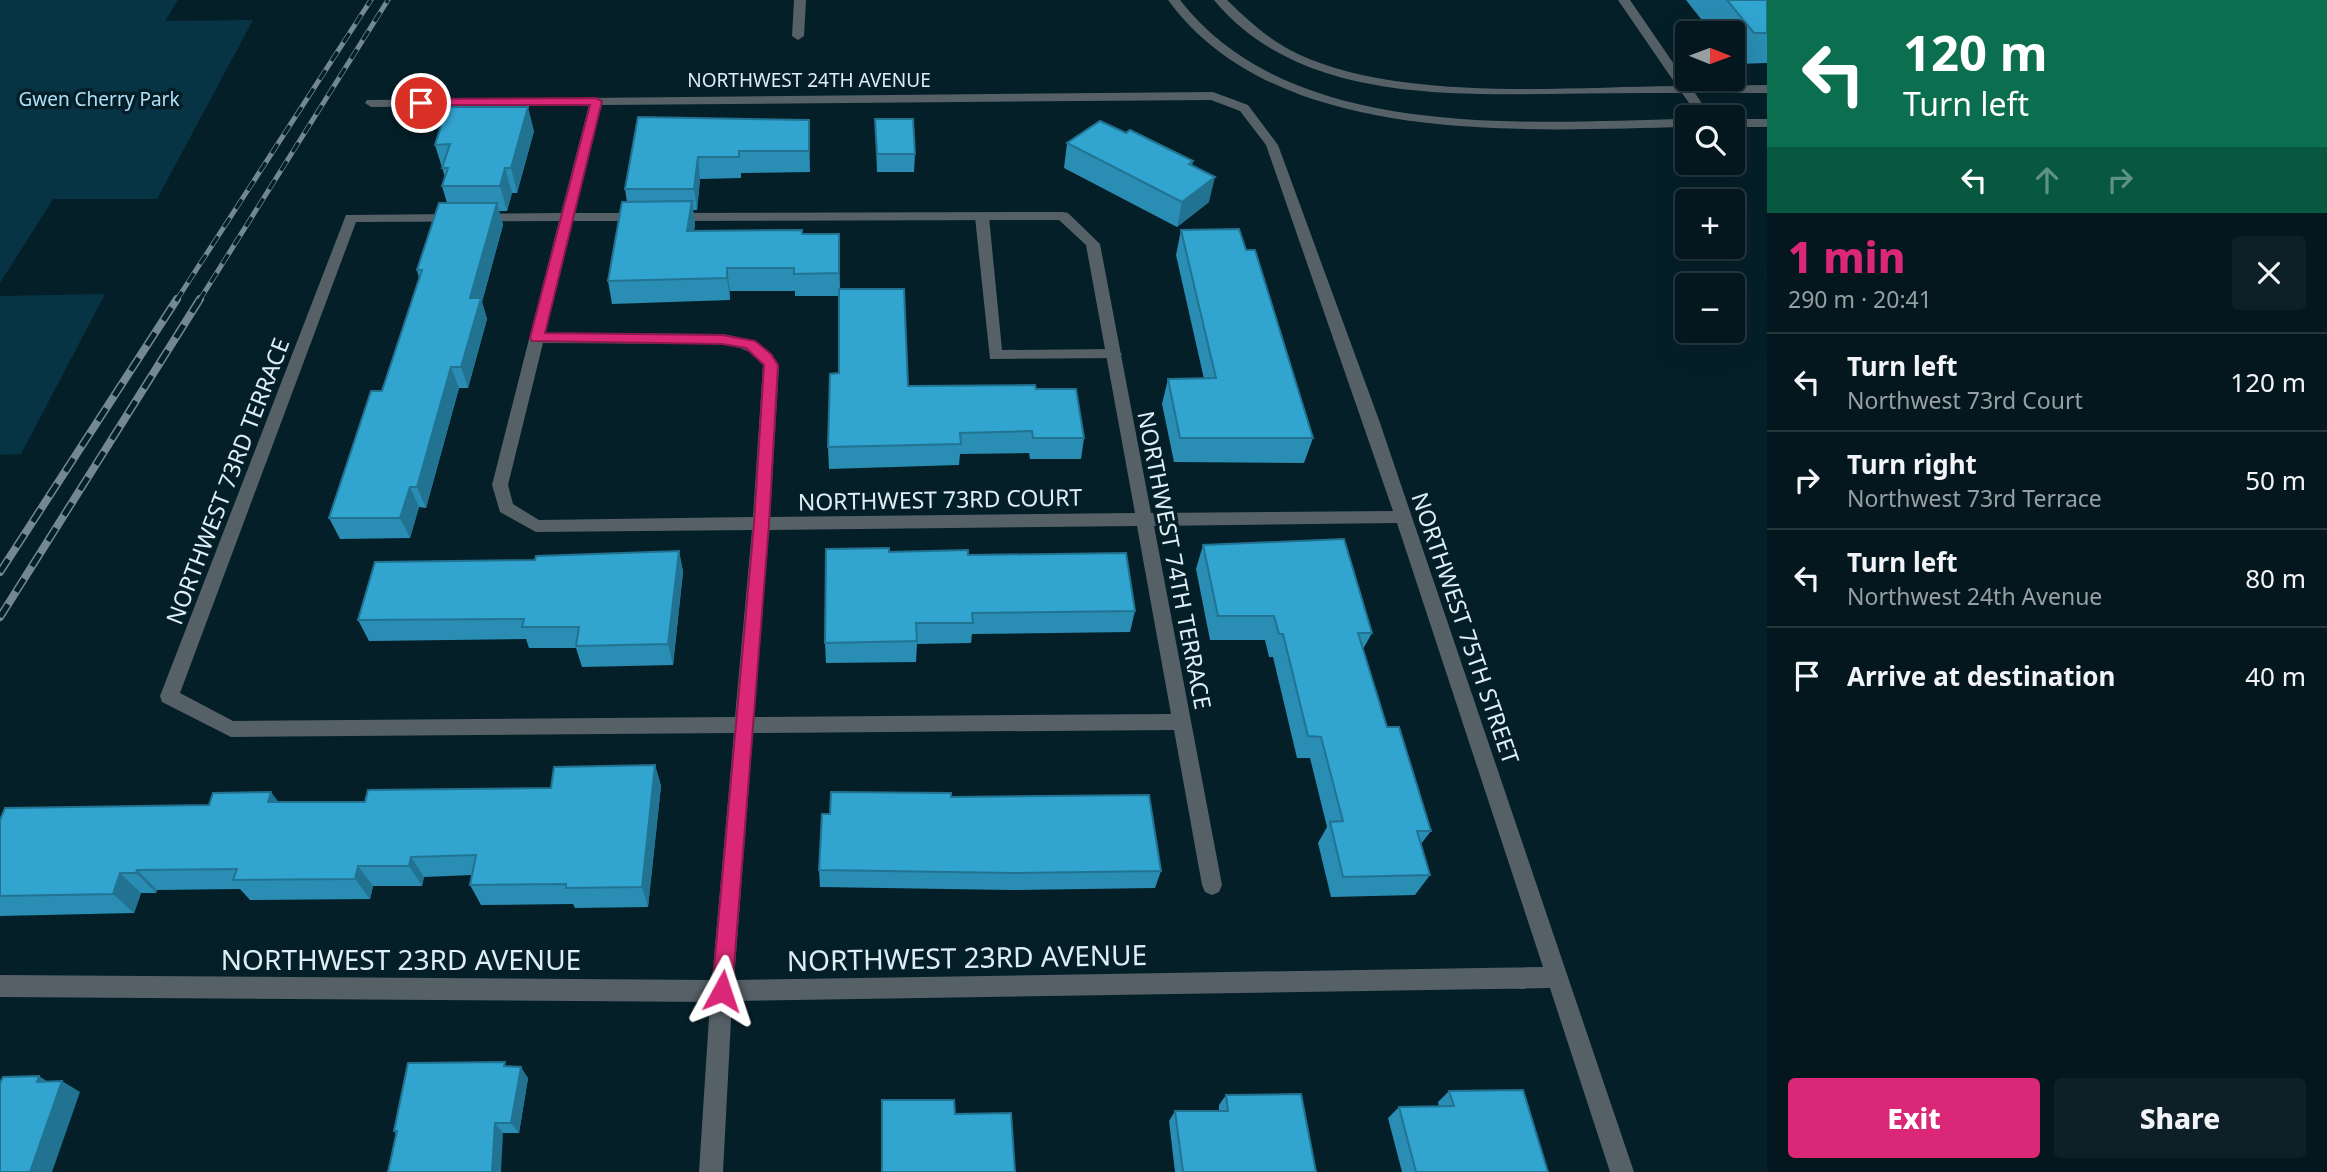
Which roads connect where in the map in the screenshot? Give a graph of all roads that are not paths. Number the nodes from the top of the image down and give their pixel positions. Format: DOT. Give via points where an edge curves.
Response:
graph roads {
  1 [pos="800,0"];
  2 [pos="1174,0"];
  3 [pos="1220,0"];
  4 [pos="1624,0"];
  5 [pos="798,36"];
  6 [pos="1675,74"];
  7 [pos="1675,89"];
  8 [pos="1745,89"];
  9 [pos="1767,89"];
  10 [pos="596,101"];
  11 [pos="371,103"];
  12 [pos="1244,108"];
  13 [pos="1745,123"];
  14 [pos="1767,123"];
  15 [pos="1675,124"];
  16 [pos="567,217"];
  17 [pos="982,217"];
  18 [pos="537,338"];
  19 [pos="1114,354"];
  20 [pos="1403,517"];
  21 [pos="1144,520"];
  22 [pos="761,524"];
  23 [pos="1182,722"];
  24 [pos="744,725"];
  25 [pos="1212,885"];
  26 [pos="1558,977"];
  27 [pos="0,986"];
  28 [pos="722,991"];
  29 [pos="711,1172"];
  30 [pos="1622,1172"];
  1 -- 5 [label="street"];
  2 -- 15 [label="street" via="1205,39 1270,79 1367,109 1462,124"];
  3 -- 7 [label="street" via="1232,15 1272,44 1310,63 1361,79 1478,91"];
  4 -- 6 [label="street"];
  8 -- 9 [label="street"];
  10 -- 11 [label="street, NORTHWEST 24TH AVENUE"];
  10 -- 12 [label="street, NORTHWEST 24TH AVENUE" via="1213,96"];
  10 -- 16 [label="street"];
  12 -- 20 [label="street, NORTHWEST 75TH STREET" via="1272,145"];
  13 -- 14 [label="street"];
  16 -- 17 [label="street"];
  16 -- 18 [label="street"];
  16 -- 24 [label="street, NORTHWEST 73RD TERRACE" via="351,218 169,696 231,729"];
  17 -- 19 [label="street, NORTHWEST 74TH TERRACE" via="1063,216 1093,244"];
  17 -- 19 [label="street" via="995,355"];
  18 -- 22 [label="street" via="722,339 759,350 772,374"];
  18 -- 22 [label="street, NORTHWEST 73RD COURT" via="500,485 506,508 536,526"];
  19 -- 21 [label="street, NORTHWEST 74TH TERRACE"];
  20 -- 21 [label="street, NORTHWEST 73RD COURT"];
  20 -- 26 [label="street, NORTHWEST 75TH STREET"];
  21 -- 22 [label="street, NORTHWEST 73RD COURT"];
  21 -- 23 [label="street, NORTHWEST 74TH TERRACE"];
  22 -- 24 [label="street"];
  23 -- 24 [label="street"];
  23 -- 25 [label="street, NORTHWEST 74TH TERRACE"];
  24 -- 28 [label="street"];
  26 -- 28 [label="street, NORTHWEST 23RD AVENUE"];
  26 -- 30 [label="street, NORTHWEST 75TH STREET"];
  27 -- 28 [label="street, NORTHWEST 23RD AVENUE"];
  28 -- 29 [label="street"];
}
